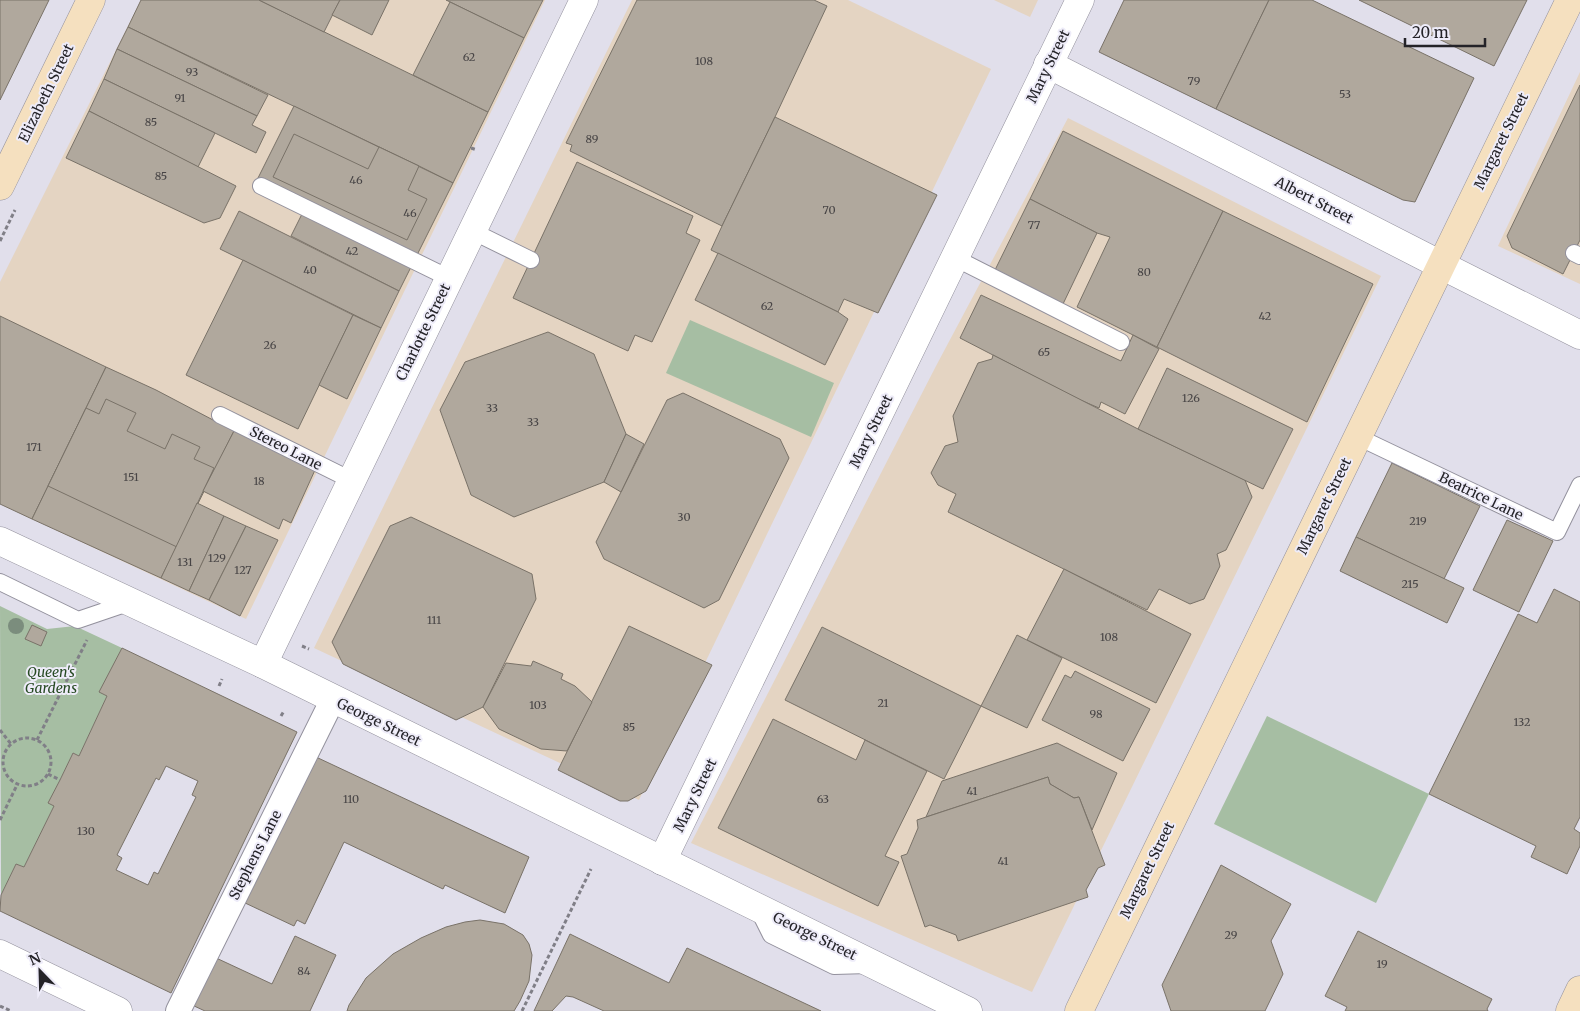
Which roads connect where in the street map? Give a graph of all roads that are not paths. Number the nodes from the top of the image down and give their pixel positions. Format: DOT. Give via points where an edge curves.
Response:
graph roads {
  1 [pos="91,0"];
  2 [pos="584,0"];
  3 [pos="1080,0"];
  4 [pos="1570,0"];
  5 [pos="1048,64"];
  6 [pos="0,186"];
  7 [pos="261,186"];
  8 [pos="472,231"];
  9 [pos="955,258"];
  10 [pos="531,260"];
  11 [pos="1441,265"];
  12 [pos="449,278"];
  13 [pos="1580,335"];
  14 [pos="1121,342"];
  15 [pos="220,415"];
  16 [pos="1358,437"];
  17 [pos="351,480"];
  18 [pos="1580,485"];
  19 [pos="0,541"];
  20 [pos="0,582"];
  21 [pos="131,602"];
  22 [pos="263,664"];
  23 [pos="333,699"];
  24 [pos="662,861"];
  25 [pos="0,954"];
  26 [pos="1580,990"];
  27 [pos="118,1011"];
  28 [pos="178,1011"];
  29 [pos="968,1011"];
  30 [pos="1079,1011"];
  31 [pos="1570,1011"];
  1 -- 6 [label="main road, Elizabeth Street"];
  2 -- 8 [label="street, Charlotte Street"];
  3 -- 5 [label="street, Mary Street"];
  4 -- 11 [label="main road, Margaret Street"];
  5 -- 9 [label="street, Mary Street"];
  5 -- 11 [label="street, Albert Street"];
  7 -- 12 [label="lane"];
  8 -- 10 [label="lane"];
  8 -- 12 [label="street, Charlotte Street"];
  9 -- 14 [label="lane"];
  9 -- 24 [label="street, Mary Street"];
  11 -- 13 [label="street, Albert Street"];
  11 -- 16 [label="main road, Margaret Street"];
  12 -- 17 [label="street, Charlotte Street"];
  15 -- 17 [label="lane, Stereo Lane"];
  16 -- 18 [label="lane, Beatrice Lane" via="1557,532"];
  16 -- 30 [label="main road, Margaret Street"];
  17 -- 22 [label="street, Charlotte Street"];
  19 -- 21 [label="street, George Street"];
  20 -- 21 [label="lane" via="78,620"];
  21 -- 22 [label="street, George Street"];
  22 -- 23 [label="street, George Street"];
  23 -- 24 [label="street, George Street"];
  23 -- 28 [label="street, Stephens Lane"];
  24 -- 29 [label="street, George Street"];
  25 -- 27 [label="street"];
  26 -- 31 [label="main road"];
}
